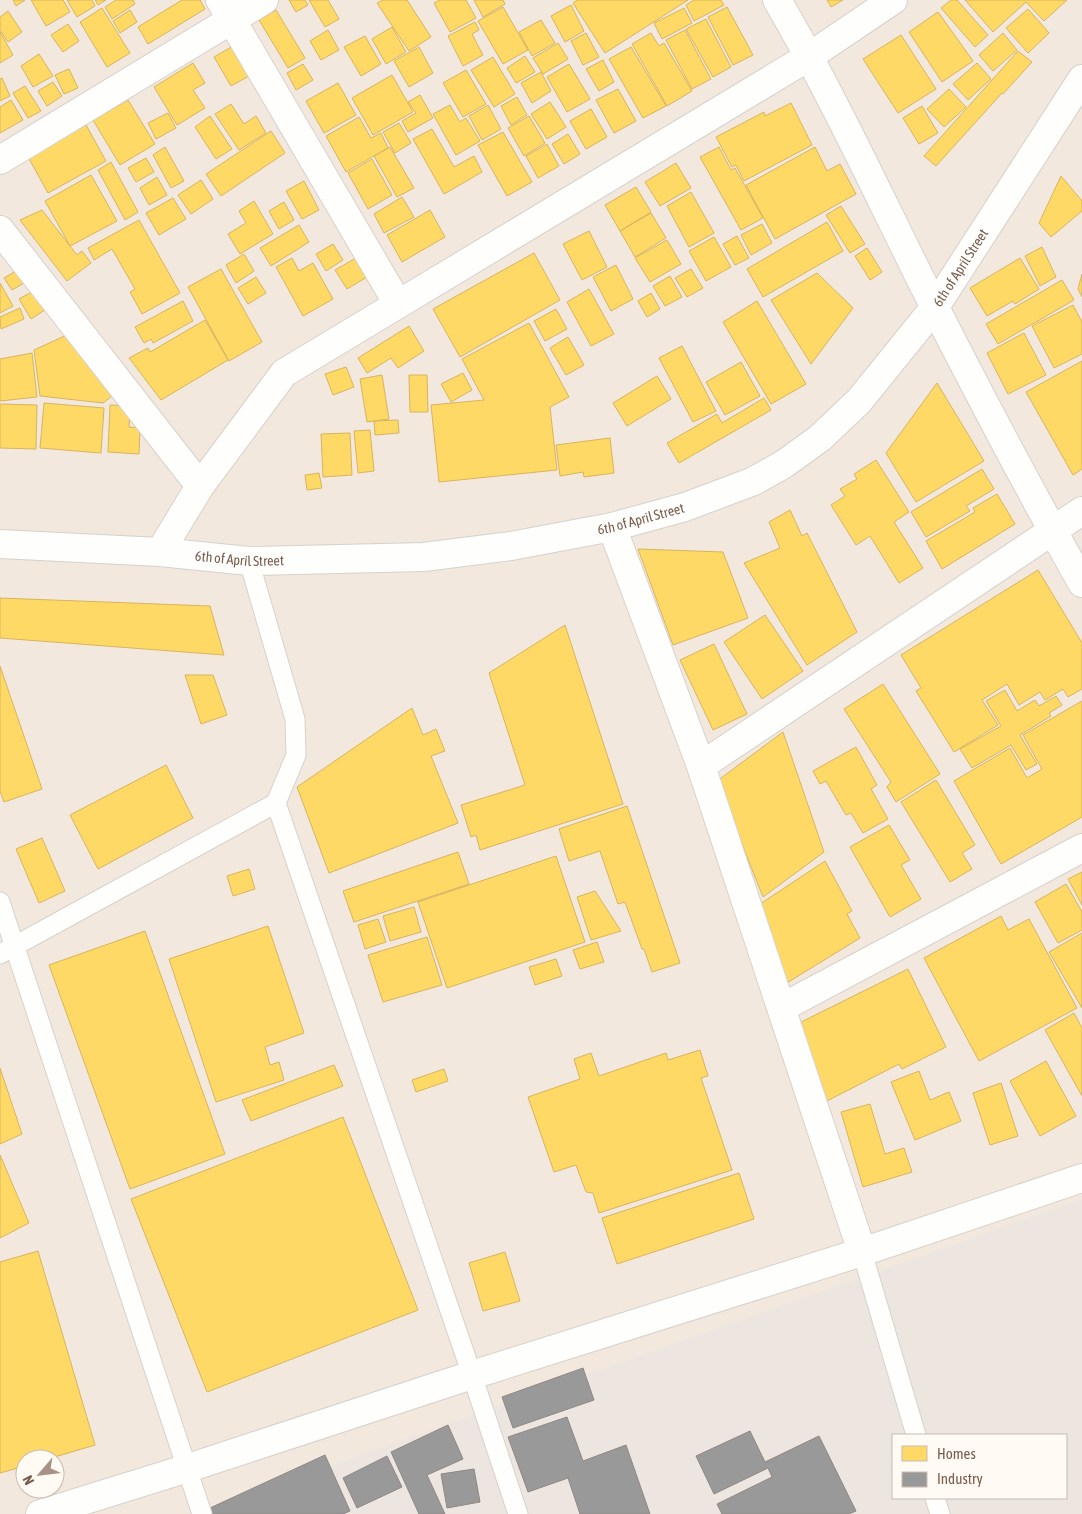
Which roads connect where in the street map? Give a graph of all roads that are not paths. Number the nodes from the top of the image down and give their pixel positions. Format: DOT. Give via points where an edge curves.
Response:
graph roads {
  1 [pos="264,0"];
  2 [pos="777,0"];
  3 [pos="894,0"];
  4 [pos="226,10"];
  5 [pos="810,56"];
  6 [pos="1082,79"];
  7 [pos="0,160"];
  8 [pos="0,230"];
  9 [pos="398,304"];
  10 [pos="935,307"];
  11 [pos="200,486"];
  12 [pos="1082,511"];
  13 [pos="612,527"];
  14 [pos="1053,531"];
  15 [pos="0,544"];
  16 [pos="160,552"];
  17 [pos="249,561"];
  18 [pos="1082,583"];
  19 [pos="701,766"];
  20 [pos="276,803"];
  21 [pos="1082,848"];
  22 [pos="0,902"];
  23 [pos="7,951"];
  24 [pos="781,1008"];
  25 [pos="1082,1178"];
  26 [pos="862,1252"];
  27 [pos="472,1374"];
  28 [pos="916,1434"];
  29 [pos="188,1468"];
  30 [pos="935,1499"];
  31 [pos="40,1514"];
  32 [pos="202,1514"];
  33 [pos="518,1514"];
  34 [pos="940,1514"];
  1 -- 4 [label="street"];
  2 -- 5 [label="street"];
  3 -- 5 [label="street"];
  4 -- 7 [label="street"];
  4 -- 9 [label="street"];
  5 -- 9 [label="street"];
  5 -- 10 [label="street"];
  6 -- 10 [label="street, 6th of April Street"];
  8 -- 11 [label="street"];
  9 -- 11 [label="street" via="284,373"];
  10 -- 13 [label="street, 6th of April Street" via="859,401 820,438 784,464 754,481"];
  10 -- 14 [label="street"];
  11 -- 16 [label="street"];
  12 -- 14 [label="street"];
  13 -- 17 [label="street, 6th of April Street" via="511,546 424,557"];
  13 -- 19 [label="street"];
  14 -- 18 [label="street"];
  14 -- 19 [label="street"];
  15 -- 16 [label="street, 6th of April Street"];
  16 -- 17 [label="street, 6th of April Street"];
  17 -- 20 [label="lane" via="295,719 296,755"];
  19 -- 24 [label="street"];
  20 -- 23 [label="lane"];
  20 -- 27 [label="lane"];
  21 -- 24 [label="street"];
  22 -- 23 [label="lane"];
  23 -- 29 [label="lane"];
  24 -- 26 [label="street"];
  25 -- 26 [label="street"];
  26 -- 27 [label="street"];
  26 -- 28 [label="lane"];
  27 -- 29 [label="street"];
  27 -- 33 [label="lane"];
  29 -- 31 [label="street"];
  29 -- 32 [label="lane"];
  30 -- 34 [label="lane"];
}
